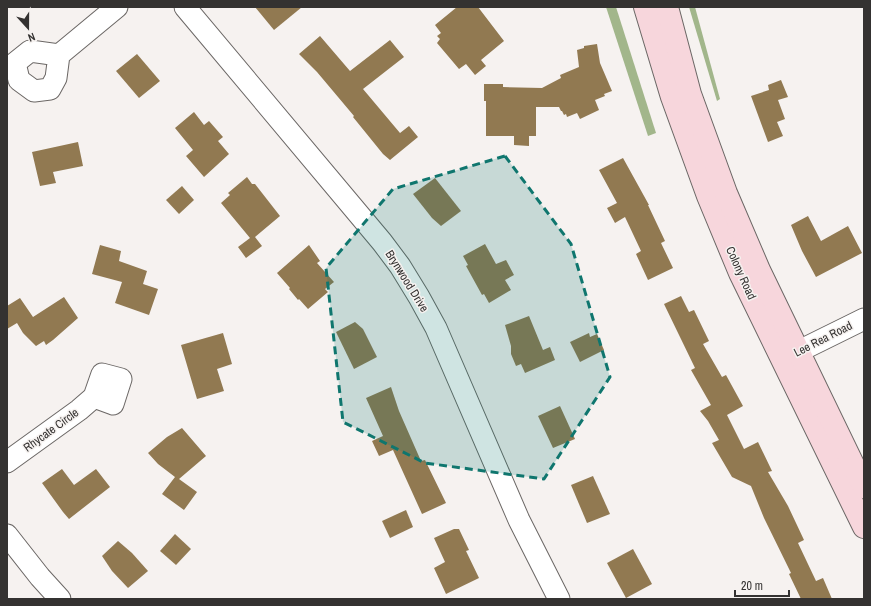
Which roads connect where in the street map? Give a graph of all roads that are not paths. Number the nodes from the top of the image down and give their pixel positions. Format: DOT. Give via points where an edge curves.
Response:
graph roads {
  1 [pos="117,7"];
  2 [pos="184,7"];
  3 [pos="645,7"];
  4 [pos="670,16"];
  5 [pos="652,32"];
  6 [pos="59,55"];
  7 [pos="864,319"];
  8 [pos="791,356"];
  9 [pos="94,397"];
  10 [pos="7,462"];
  11 [pos="864,487"];
  12 [pos="864,527"];
  13 [pos="7,535"];
  14 [pos="60,599"];
  15 [pos="559,599"];
  1 -- 6 [label="street"];
  2 -- 15 [label="street, Brynwood Drive" via="400,266 436,328 519,520"];
  3 -- 5 [label="main road, Colony Road"];
  4 -- 5 [label="main road"];
  4 -- 8 [label="main road, Colony Road" via="690,94 726,193 759,270"];
  5 -- 8 [label="main road, Colony Road" via="672,97 708,196 740,273"];
  7 -- 8 [label="street, Lee Rea Road"];
  8 -- 11 [label="main road, Colony Road"];
  8 -- 12 [label="main road, Colony Road"];
  9 -- 10 [label="street, Rhycate Circle"];
  13 -- 14 [label="street"];
}
